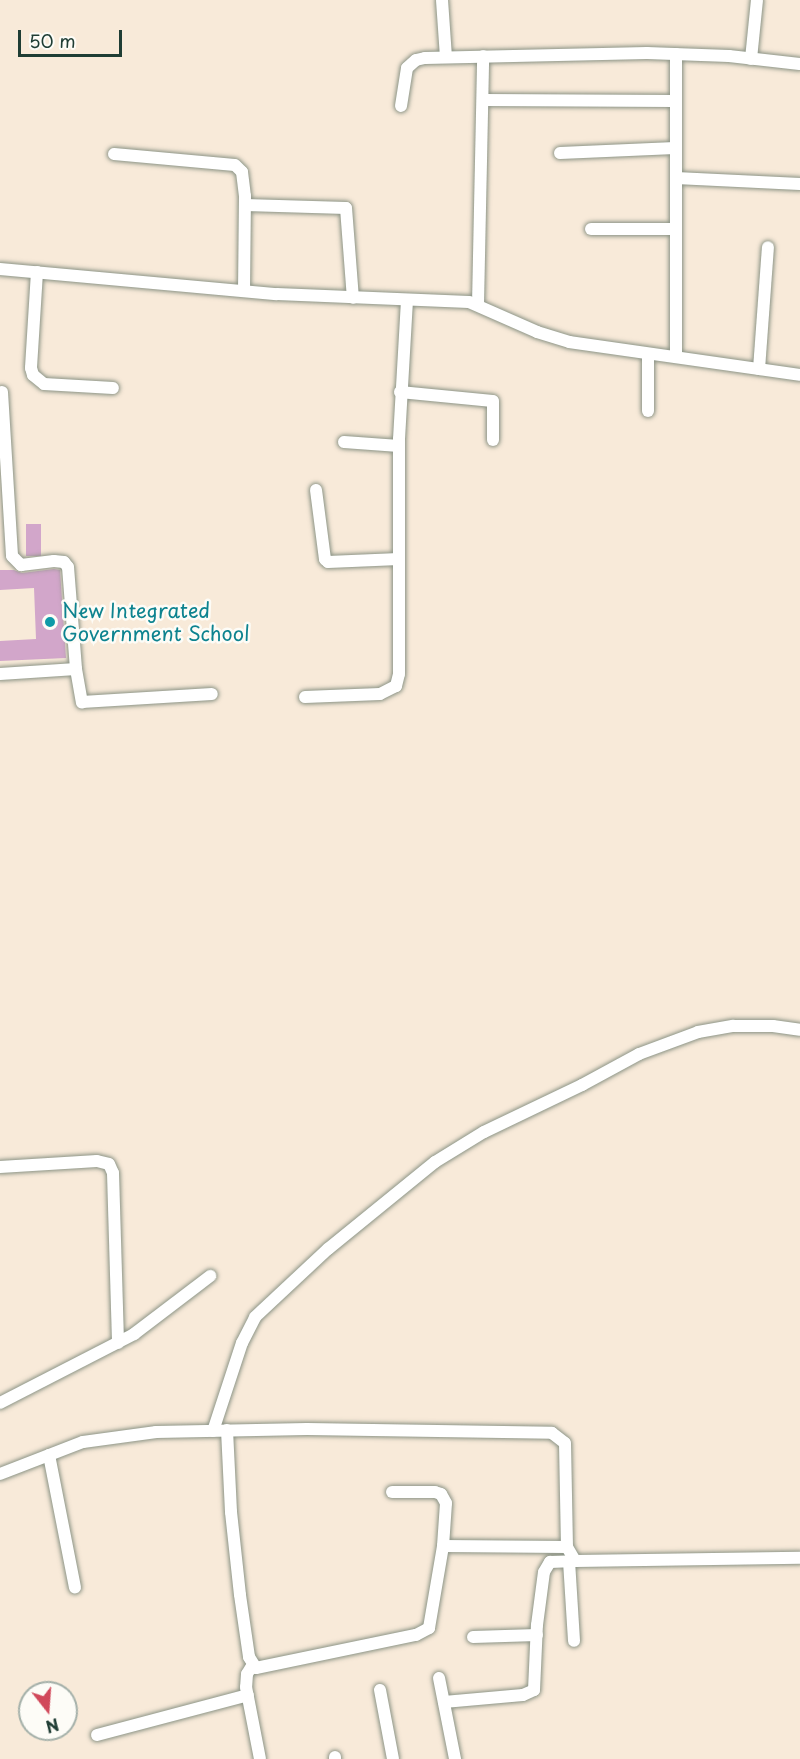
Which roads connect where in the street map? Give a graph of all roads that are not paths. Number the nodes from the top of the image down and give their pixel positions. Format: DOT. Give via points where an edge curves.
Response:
graph roads {
  1 [pos="442,0"];
  2 [pos="757,0"];
  3 [pos="676,54"];
  4 [pos="483,56"];
  5 [pos="446,57"];
  6 [pos="751,59"];
  7 [pos="800,64"];
  8 [pos="483,100"];
  9 [pos="675,101"];
  10 [pos="401,106"];
  11 [pos="675,148"];
  12 [pos="560,153"];
  13 [pos="114,154"];
  14 [pos="676,178"];
  15 [pos="800,184"];
  16 [pos="245,205"];
  17 [pos="591,229"];
  18 [pos="676,229"];
  19 [pos="768,247"];
  20 [pos="0,268"];
  21 [pos="37,272"];
  22 [pos="244,291"];
  23 [pos="353,297"];
  24 [pos="407,300"];
  25 [pos="478,304"];
  26 [pos="648,354"];
  27 [pos="676,357"];
  28 [pos="759,369"];
  29 [pos="800,375"];
  30 [pos="112,388"];
  31 [pos="2,392"];
  32 [pos="400,392"];
  33 [pos="648,411"];
  34 [pos="493,440"];
  35 [pos="344,442"];
  36 [pos="399,446"];
  37 [pos="316,489"];
  38 [pos="399,559"];
  39 [pos="76,669"];
  40 [pos="0,674"];
  41 [pos="212,694"];
  42 [pos="304,697"];
  43 [pos="800,1030"];
  44 [pos="0,1167"];
  45 [pos="210,1276"];
  46 [pos="118,1343"];
  47 [pos="0,1403"];
  48 [pos="227,1430"];
  49 [pos="213,1431"];
  50 [pos="49,1455"];
  51 [pos="0,1474"];
  52 [pos="392,1492"];
  53 [pos="443,1546"];
  54 [pos="567,1547"];
  55 [pos="800,1558"];
  56 [pos="572,1561"];
  57 [pos="75,1587"];
  58 [pos="537,1635"];
  59 [pos="473,1637"];
  60 [pos="574,1641"];
  61 [pos="252,1666"];
  62 [pos="439,1678"];
  63 [pos="380,1690"];
  64 [pos="248,1695"];
  65 [pos="444,1702"];
  66 [pos="98,1736"];
  67 [pos="260,1759"];
  68 [pos="393,1759"];
  69 [pos="455,1759"];
  1 -- 5 [label="street"];
  2 -- 6 [label="street"];
  3 -- 4 [label="street"];
  3 -- 6 [label="street"];
  3 -- 9 [label="street"];
  4 -- 5 [label="street"];
  4 -- 8 [label="street"];
  5 -- 10 [label="street" via="411,63"];
  6 -- 7 [label="street"];
  8 -- 9 [label="street"];
  8 -- 25 [label="street"];
  9 -- 11 [label="street"];
  11 -- 12 [label="street"];
  11 -- 14 [label="street"];
  13 -- 16 [label="street" via="235,165 244,179"];
  14 -- 15 [label="street"];
  14 -- 18 [label="street"];
  16 -- 22 [label="street"];
  16 -- 23 [label="street" via="346,208"];
  17 -- 18 [label="street"];
  18 -- 27 [label="street"];
  19 -- 28 [label="street"];
  20 -- 21 [label="street"];
  21 -- 22 [label="street"];
  21 -- 30 [label="street" via="33,375 44,384"];
  22 -- 23 [label="street"];
  23 -- 24 [label="street"];
  24 -- 25 [label="street"];
  24 -- 32 [label="street"];
  25 -- 26 [label="street" via="537,332 569,342"];
  26 -- 27 [label="street"];
  26 -- 33 [label="street"];
  27 -- 28 [label="street"];
  28 -- 29 [label="street"];
  31 -- 39 [label="street" via="12,556 21,565 54,561 64,562 68,567"];
  32 -- 34 [label="street" via="493,401"];
  32 -- 36 [label="street"];
  35 -- 36 [label="street"];
  36 -- 38 [label="street"];
  37 -- 38 [label="street" via="328,562"];
  38 -- 42 [label="street" via="396,686 380,694"];
  39 -- 40 [label="street"];
  39 -- 41 [label="street" via="79,697 87,704"];
  43 -- 49 [label="street" via="733,1026 698,1032 639,1054 484,1132 435,1162 328,1249 255,1317 242,1343"];
  44 -- 46 [label="street" via="97,1161 109,1164 113,1173"];
  45 -- 46 [label="street"];
  46 -- 47 [label="street"];
  48 -- 49 [label="street"];
  48 -- 54 [label="street" via="552,1433 562,1438 566,1452"];
  48 -- 61 [label="street" via="232,1524"];
  49 -- 50 [label="street" via="107,1438"];
  50 -- 51 [label="street"];
  50 -- 57 [label="street"];
  52 -- 53 [label="street" via="435,1492 443,1496"];
  53 -- 54 [label="street"];
  53 -- 61 [label="street" via="431,1623 425,1632 265,1668"];
  54 -- 56 [label="street"];
  55 -- 56 [label="street"];
  56 -- 58 [label="street" via="555,1560 546,1565"];
  56 -- 60 [label="street"];
  58 -- 59 [label="street"];
  58 -- 65 [label="street" via="536,1683 529,1694"];
  61 -- 64 [label="street" via="247,1674"];
  62 -- 65 [label="street"];
  63 -- 68 [label="street"];
  64 -- 66 [label="street"];
  64 -- 67 [label="street"];
  65 -- 69 [label="street"];
}
